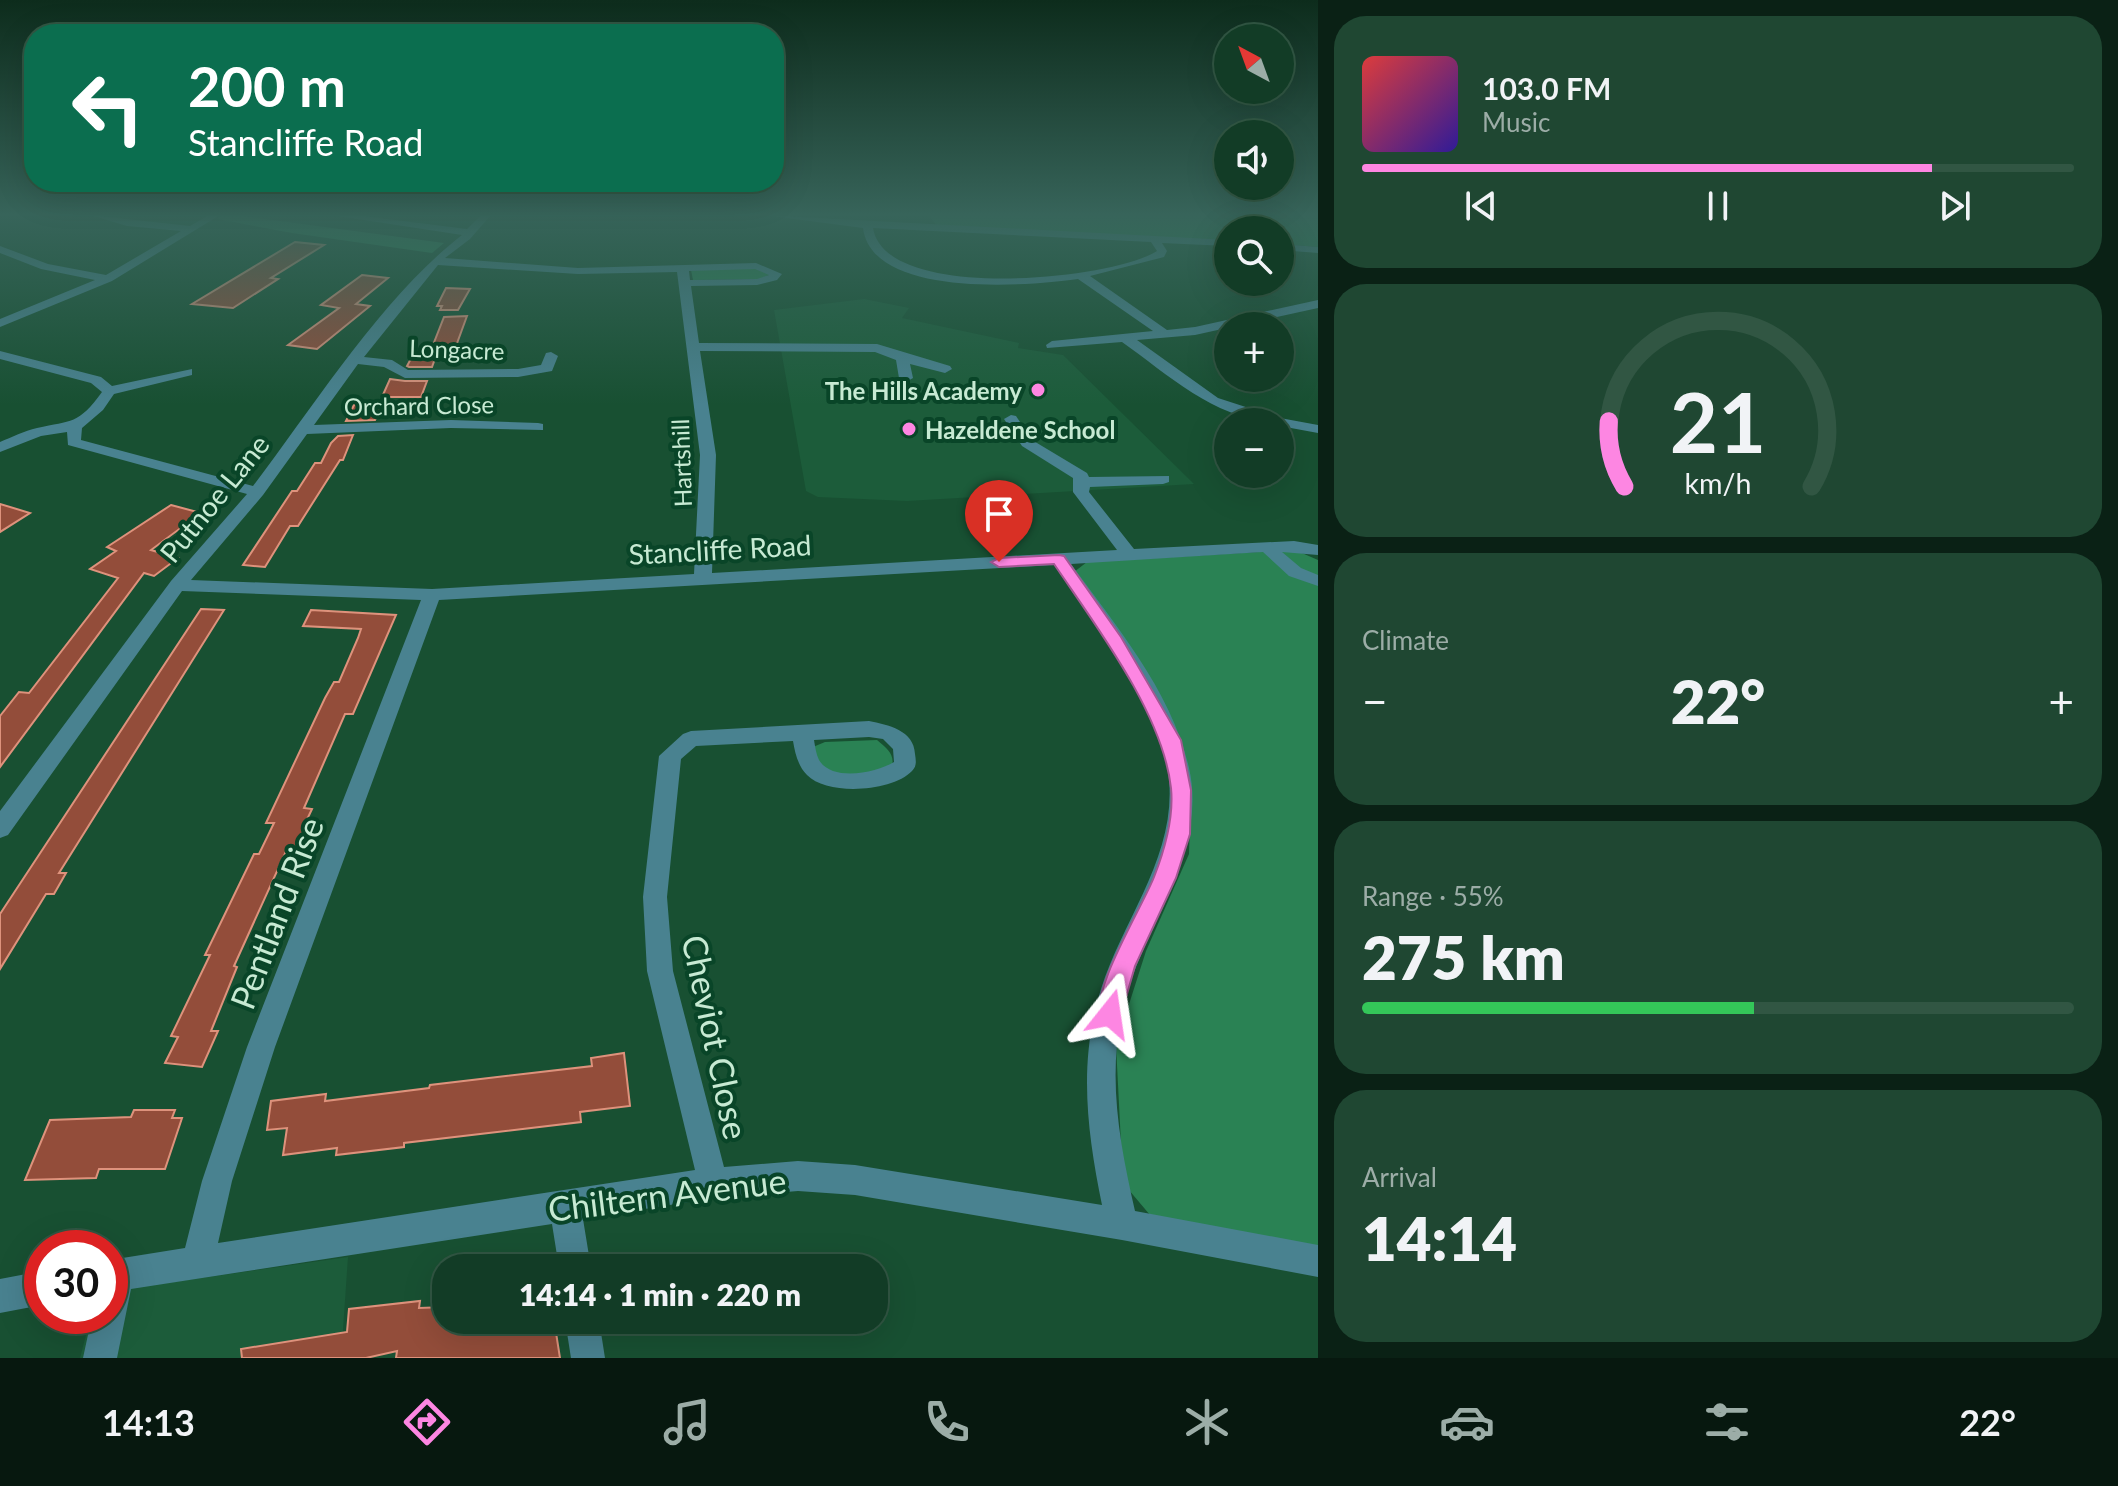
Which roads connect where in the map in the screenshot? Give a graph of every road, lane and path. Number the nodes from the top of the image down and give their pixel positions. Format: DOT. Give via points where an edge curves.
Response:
graph roads {
  1 [pos="105,278"];
  2 [pos="421,278"];
  3 [pos="684,278"];
  4 [pos="713,278"];
  5 [pos="772,278"];
  6 [pos="938,278"];
  7 [pos="1035,278"];
  8 [pos="1085,278"];
  9 [pos="108,279"];
  10 [pos="1318,304"];
  11 [pos="0,323"];
  12 [pos="1164,334"];
  13 [pos="1125,338"];
  14 [pos="1052,345"];
  15 [pos="693,347"];
  16 [pos="0,355"];
  17 [pos="551,356"];
  18 [pos="902,358"];
  19 [pos="354,360"];
  20 [pos="945,369"];
  21 [pos="187,372"];
  22 [pos="906,378"];
  23 [pos="109,391"];
  24 [pos="1228,408"];
  25 [pos="1011,419"];
  26 [pos="1294,425"];
  27 [pos="75,427"];
  28 [pos="538,427"];
  29 [pos="1318,429"];
  30 [pos="301,430"];
  31 [pos="0,447"];
  32 [pos="1163,479"];
  33 [pos="257,492"];
  34 [pos="1081,492"];
  35 [pos="1267,547"];
  36 [pos="1318,550"];
  37 [pos="1130,556"];
  38 [pos="1059,559"];
  39 [pos="703,577"];
  40 [pos="1318,581"];
  41 [pos="177,585"];
  42 [pos="432,595"];
  43 [pos="802,733"];
  44 [pos="0,829"];
  45 [pos="713,1183"];
  46 [pos="565,1207"];
  47 [pos="1122,1224"];
  48 [pos="573,1254"];
  49 [pos="198,1260"];
  50 [pos="1318,1261"];
  51 [pos="128,1272"];
  52 [pos="24,1291"];
  53 [pos="0,1296"];
  54 [pos="105,1334"];
  55 [pos="584,1334"];
  56 [pos="100,1358"];
  57 [pos="588,1358"];
  1 -- 9 [label="street"];
  2 -- 19 [label="street, Putnoe Lane"];
  3 -- 15 [label="street, Hartshill"];
  4 -- 5 [label="street"];
  6 -- 7 [label="street" via="990,283"];
  8 -- 12 [label="street"];
  9 -- 11 [label="street"];
  10 -- 12 [label="street" via="1223,327"];
  12 -- 13 [label="street"];
  13 -- 14 [label="street"];
  13 -- 24 [label="street"];
  15 -- 18 [label="street" via="877,348"];
  15 -- 39 [label="street, Hartshill" via="708,455"];
  16 -- 23 [label="street" via="96,380"];
  17 -- 19 [label="street, Longacre" via="547,368 518,373 405,374 387,363"];
  18 -- 20 [label="street"];
  18 -- 22 [label="street"];
  19 -- 30 [label="street, Putnoe Lane"];
  21 -- 23 [label="street"];
  23 -- 27 [label="street"];
  25 -- 34 [label="street" via="1027,443 1081,476"];
  26 -- 29 [label="street"];
  27 -- 31 [label="street" via="38,432"];
  27 -- 33 [label="street" via="73,442"];
  28 -- 30 [label="street, Orchard Close" via="451,424"];
  30 -- 33 [label="street, Putnoe Lane"];
  32 -- 34 [label="street" via="1093,481 1083,484"];
  33 -- 41 [label="street, Putnoe Lane"];
  34 -- 37 [label="street"];
  35 -- 36 [label="street, Stancliffe Road"];
  35 -- 37 [label="street, Stancliffe Road"];
  35 -- 40 [label="street" via="1295,572"];
  37 -- 38 [label="street, Stancliffe Road"];
  38 -- 39 [label="street, Stancliffe Road"];
  38 -- 47 [label="street" via="1152,703 1171,740 1181,790 1179,834 1165,878 1123,965 1103,1038 1100,1116"];
  39 -- 42 [label="street, Stancliffe Road"];
  41 -- 42 [label="street, Stancliffe Road"];
  41 -- 44 [label="street, Putnoe Lane"];
  42 -- 49 [label="street, Pentland Rise" via="261,1047 217,1181"];
  43 -- 45 [label="street, Cheviot Close" via="691,739 670,756 655,897 660,971"];
  45 -- 46 [label="street, Chiltern Avenue"];
  45 -- 47 [label="street, Chiltern Avenue" via="798,1176 855,1180"];
  46 -- 48 [label="street"];
  46 -- 49 [label="street, Chiltern Avenue"];
  47 -- 50 [label="street, Chiltern Avenue"];
  49 -- 51 [label="street, Chiltern Avenue"];
  52 -- 53 [label="street"];
  54 -- 56 [label="street"];
  55 -- 57 [label="street"];
}
